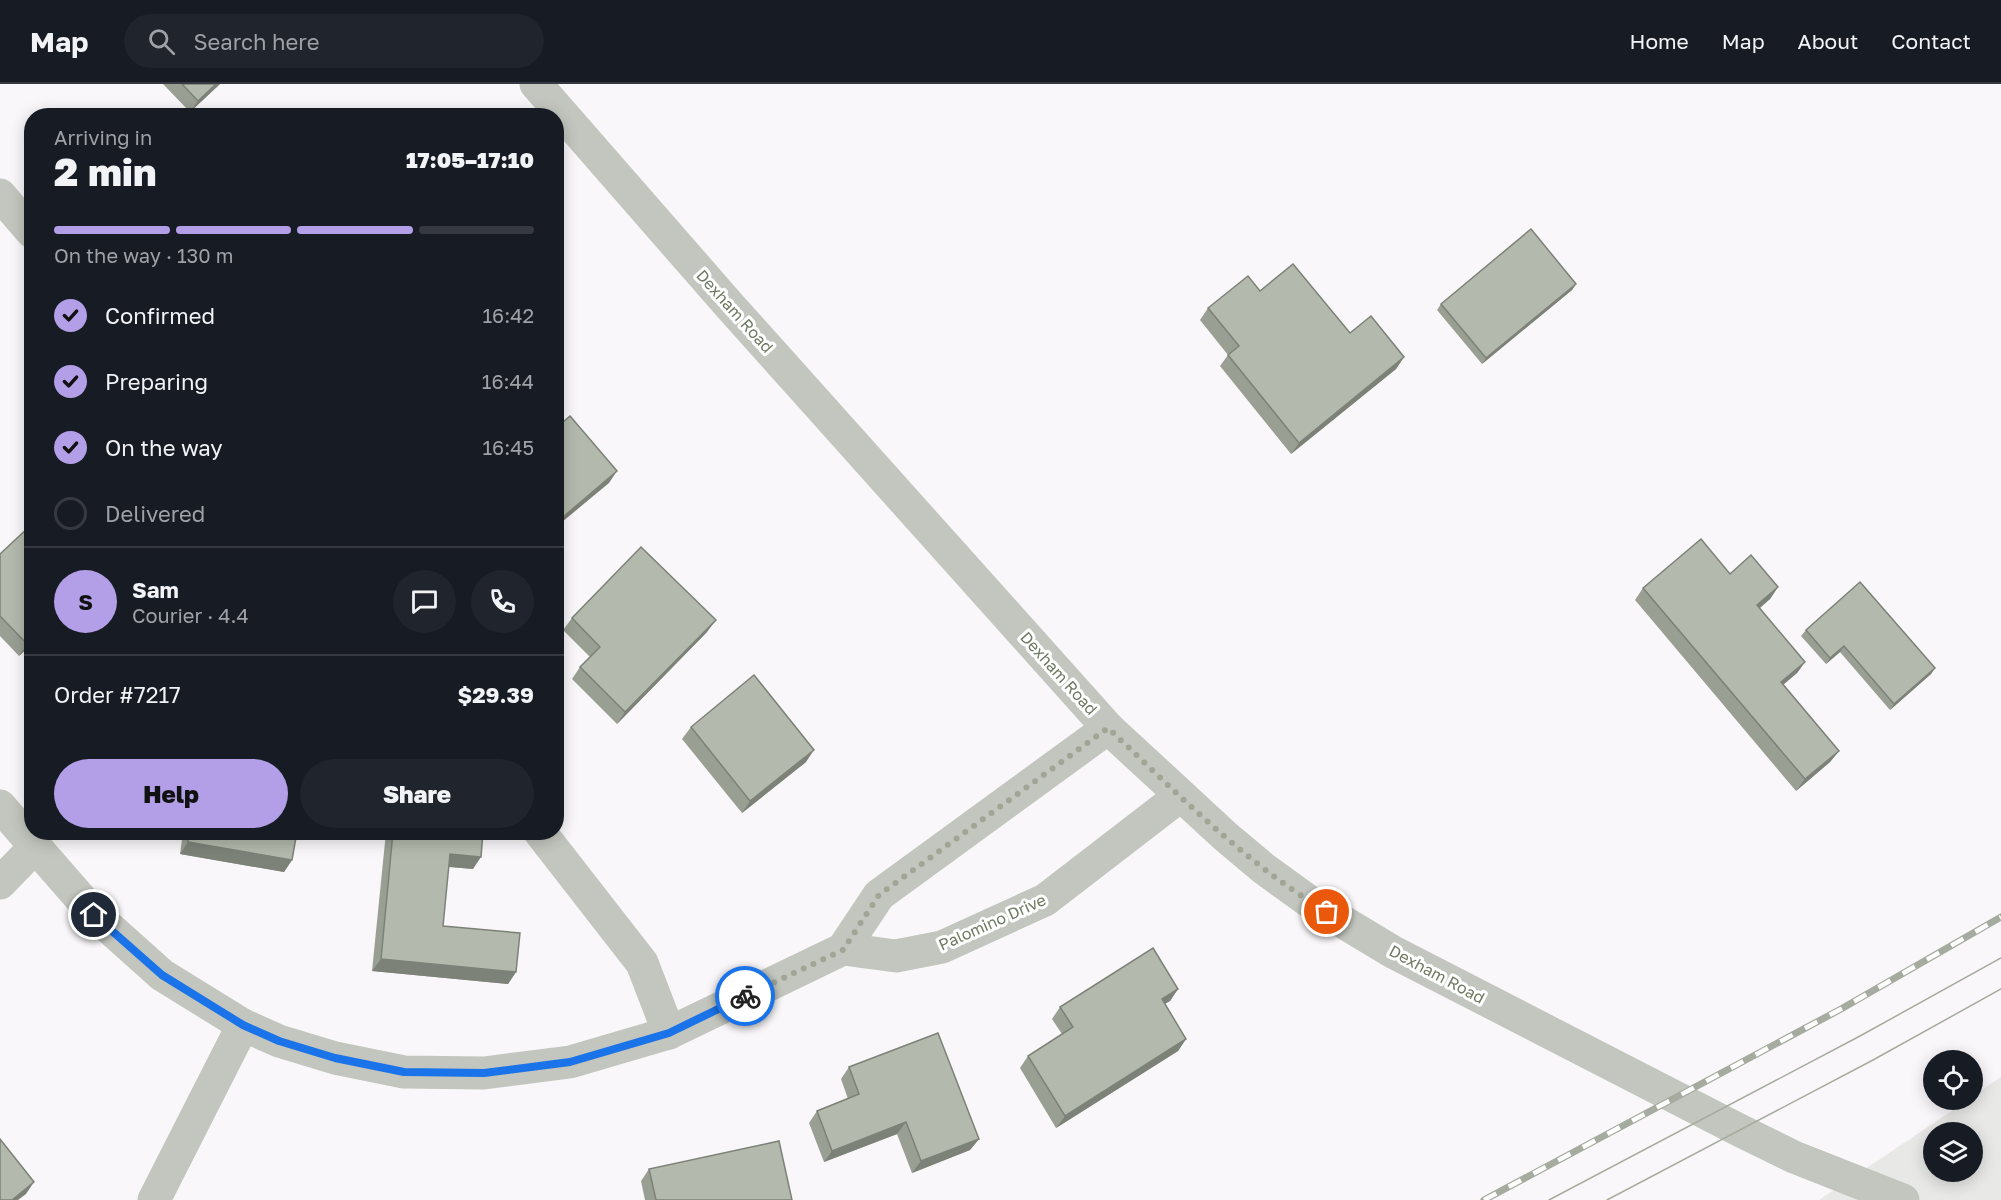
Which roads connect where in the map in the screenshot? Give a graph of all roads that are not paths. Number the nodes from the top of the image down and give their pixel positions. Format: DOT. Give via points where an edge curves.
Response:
graph roads {
  1 [pos="536,84"];
  2 [pos="557,108"];
  3 [pos="564,116"];
  4 [pos="0,195"];
  5 [pos="24,223"];
  6 [pos="1108,728"];
  7 [pos="1180,796"];
  8 [pos="0,806"];
  9 [pos="24,834"];
  10 [pos="29,840"];
  11 [pos="546,840"];
  12 [pos="35,847"];
  13 [pos="0,883"];
  14 [pos="843,950"];
  15 [pos="243,1025"];
  16 [pos="669,1033"];
  17 [pos="154,1200"];
  18 [pos="1903,1200"];
  1 -- 2 [label="street, Dexham Road"];
  3 -- 6 [label="street, Dexham Road"];
  4 -- 5 [label="street"];
  6 -- 7 [label="street, Dexham Road"];
  6 -- 14 [label="street" via="879,895"];
  7 -- 14 [label="street, Palomino Drive" via="1045,900 942,947 896,956"];
  7 -- 18 [label="street, Dexham Road" via="1263,868 1310,902 1393,952 1738,1130"];
  8 -- 9 [label="street"];
  10 -- 12 [label="street"];
  11 -- 16 [label="street" via="642,963"];
  12 -- 13 [label="street"];
  12 -- 15 [label="street" via="94,915 162,975"];
  14 -- 16 [label="street"];
  15 -- 16 [label="street" via="335,1058 404,1072 484,1073 570,1062"];
  15 -- 17 [label="street"];
}
